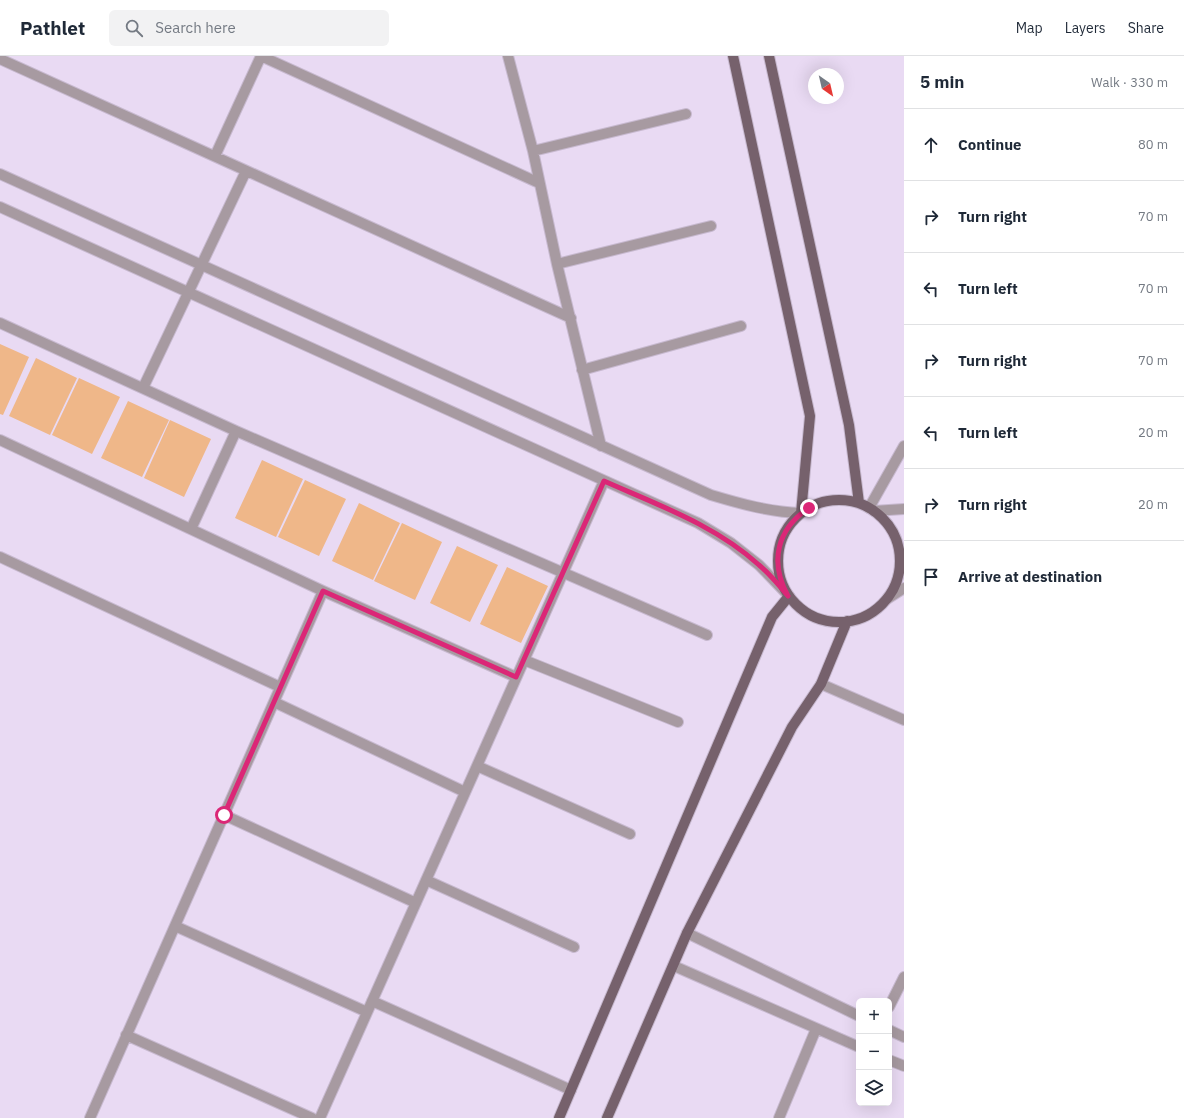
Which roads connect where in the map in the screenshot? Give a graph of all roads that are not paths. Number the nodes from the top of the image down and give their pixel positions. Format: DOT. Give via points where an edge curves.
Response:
graph roads {
  1 [pos="261,56"];
  2 [pos="508,56"];
  3 [pos="733,56"];
  4 [pos="768,56"];
  5 [pos="0,59"];
  6 [pos="686,114"];
  7 [pos="533,151"];
  8 [pos="215,156"];
  9 [pos="246,171"];
  10 [pos="0,174"];
  11 [pos="539,183"];
  12 [pos="0,208"];
  13 [pos="711,226"];
  14 [pos="556,264"];
  15 [pos="201,265"];
  16 [pos="188,293"];
  17 [pos="571,318"];
  18 [pos="0,323"];
  19 [pos="741,326"];
  20 [pos="582,370"];
  21 [pos="143,388"];
  22 [pos="236,431"];
  23 [pos="0,440"];
  24 [pos="601,446"];
  25 [pos="904,446"];
  26 [pos="604,481"];
  27 [pos="859,503"];
  28 [pos="904,509"];
  29 [pos="872,510"];
  30 [pos="801,513"];
  31 [pos="191,529"];
  32 [pos="0,557"];
  33 [pos="563,573"];
  34 [pos="904,588"];
  35 [pos="323,591"];
  36 [pos="788,596"];
  37 [pos="887,598"];
  38 [pos="847,621"];
  39 [pos="707,635"];
  40 [pos="524,660"];
  41 [pos="516,677"];
  42 [pos="821,684"];
  43 [pos="280,687"];
  44 [pos="274,702"];
  45 [pos="904,720"];
  46 [pos="678,722"];
  47 [pos="477,766"];
  48 [pos="465,792"];
  49 [pos="224,815"];
  50 [pos="630,834"];
  51 [pos="426,880"];
  52 [pos="416,903"];
  53 [pos="175,926"];
  54 [pos="687,933"];
  55 [pos="574,947"];
  56 [pos="674,966"];
  57 [pos="904,977"];
  58 [pos="372,1001"];
  59 [pos="892,1001"];
  60 [pos="367,1012"];
  61 [pos="856,1015"];
  62 [pos="816,1029"];
  63 [pos="892,1031"];
  64 [pos="126,1035"];
  65 [pos="904,1037"];
  66 [pos="856,1046"];
  67 [pos="892,1061"];
  68 [pos="904,1066"];
  69 [pos="571,1090"];
  70 [pos="90,1118"];
  71 [pos="312,1118"];
  72 [pos="320,1118"];
  73 [pos="559,1118"];
  74 [pos="607,1118"];
  75 [pos="779,1118"];
  1 -- 8 [label="street"];
  1 -- 11 [label="street"];
  2 -- 7 [label="street"];
  3 -- 30 [label="main road" via="810,416"];
  4 -- 27 [label="main road" via="849,425"];
  5 -- 8 [label="street"];
  6 -- 7 [label="street"];
  7 -- 11 [label="street"];
  8 -- 9 [label="street"];
  9 -- 15 [label="street"];
  9 -- 17 [label="street"];
  10 -- 15 [label="street"];
  11 -- 14 [label="street"];
  12 -- 16 [label="street"];
  13 -- 14 [label="street"];
  14 -- 17 [label="street"];
  15 -- 16 [label="street"];
  15 -- 24 [label="street"];
  16 -- 21 [label="street"];
  16 -- 26 [label="street"];
  17 -- 20 [label="street"];
  18 -- 21 [label="street"];
  19 -- 20 [label="street"];
  20 -- 24 [label="street"];
  21 -- 22 [label="street"];
  22 -- 31 [label="street"];
  22 -- 33 [label="street"];
  23 -- 31 [label="street"];
  24 -- 30 [label="street" via="711,496 779,512"];
  25 -- 29 [label="street"];
  26 -- 33 [label="street"];
  26 -- 36 [label="street" via="698,523 731,543 759,565"];
  27 -- 29 [label="main road"];
  27 -- 30 [label="main road" via="828,501 818,503"];
  28 -- 29 [label="street"];
  29 -- 37 [label="main road" via="888,525 899,552 899,572"];
  30 -- 36 [label="main road" via="788,527 778,552 780,579"];
  31 -- 35 [label="street"];
  32 -- 43 [label="street"];
  33 -- 39 [label="street"];
  33 -- 40 [label="street"];
  34 -- 37 [label="street"];
  35 -- 41 [label="street"];
  35 -- 43 [label="street"];
  36 -- 38 [label="main road" via="814,617 830,621"];
  36 -- 69 [label="main road" via="772,617"];
  37 -- 38 [label="main road" via="869,614"];
  38 -- 42 [label="main road"];
  40 -- 41 [label="street"];
  40 -- 46 [label="street"];
  41 -- 47 [label="street"];
  42 -- 45 [label="street"];
  42 -- 54 [label="main road" via="792,727"];
  43 -- 44 [label="street"];
  44 -- 48 [label="street"];
  44 -- 49 [label="street"];
  47 -- 48 [label="street"];
  47 -- 50 [label="street"];
  48 -- 51 [label="street"];
  49 -- 52 [label="street"];
  49 -- 53 [label="street"];
  51 -- 52 [label="street"];
  51 -- 55 [label="street"];
  52 -- 58 [label="street"];
  53 -- 60 [label="street"];
  53 -- 64 [label="street"];
  54 -- 56 [label="main road"];
  54 -- 61 [label="street"];
  56 -- 62 [label="street"];
  56 -- 74 [label="main road"];
  57 -- 59 [label="street"];
  58 -- 60 [label="street"];
  58 -- 69 [label="street"];
  60 -- 72 [label="street"];
  62 -- 66 [label="street"];
  62 -- 75 [label="street"];
  63 -- 65 [label="street"];
  64 -- 70 [label="street"];
  64 -- 71 [label="street"];
  67 -- 68 [label="street"];
  69 -- 73 [label="main road"];
}
